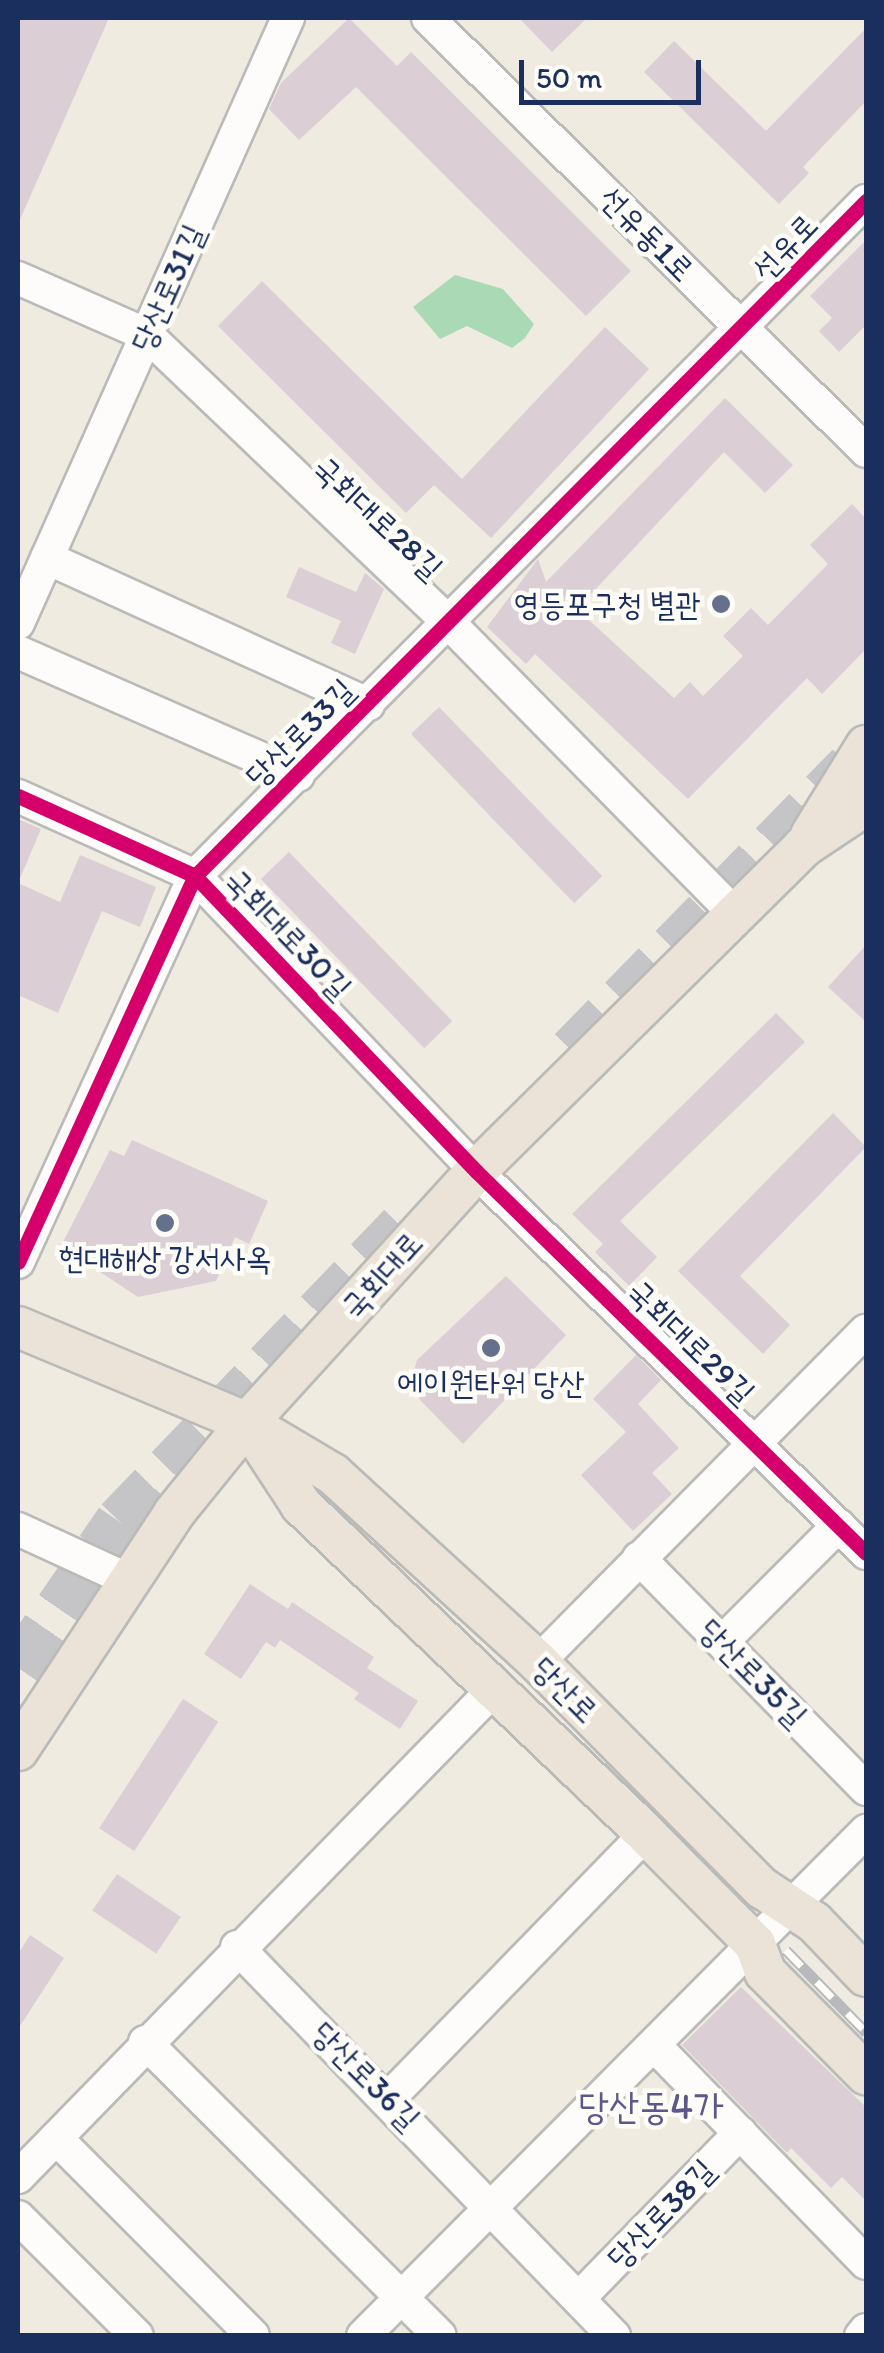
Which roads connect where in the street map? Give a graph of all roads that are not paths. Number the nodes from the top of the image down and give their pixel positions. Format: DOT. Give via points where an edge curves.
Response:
graph roads {
  1 [pos="288,18"];
  2 [pos="428,18"];
  3 [pos="866,201"];
  4 [pos="18,278"];
  5 [pos="744,330"];
  6 [pos="146,334"];
  7 [pos="866,451"];
  8 [pos="47,558"];
  9 [pos="18,623"];
  10 [pos="449,623"];
  11 [pos="18,652"];
  12 [pos="368,704"];
  13 [pos="866,746"];
  14 [pos="298,774"];
  15 [pos="18,796"];
  16 [pos="866,805"];
  17 [pos="803,847"];
  18 [pos="195,876"];
  19 [pos="736,915"];
  20 [pos="476,1172"];
  21 [pos="18,1262"];
  22 [pos="18,1328"];
  23 [pos="866,1331"];
  24 [pos="247,1423"];
  25 [pos="754,1443"];
  26 [pos="839,1526"];
  27 [pos="18,1529"];
  28 [pos="866,1552"];
  29 [pos="639,1558"];
  30 [pos="129,1580"];
  31 [pos="722,1642"];
  32 [pos="538,1662"];
  33 [pos="494,1690"];
  34 [pos="18,1747"];
  35 [pos="866,1789"];
  36 [pos="684,1812"];
  37 [pos="638,1825"];
  38 [pos="866,1831"];
  39 [pos="789,1910"];
  40 [pos="755,1944"];
  41 [pos="238,1947"];
  42 [pos="866,1976"];
  43 [pos="146,2042"];
  44 [pos="654,2045"];
  45 [pos="866,2074"];
  46 [pos="388,2099"];
  47 [pos="740,2133"];
  48 [pos="56,2138"];
  49 [pos="18,2176"];
  50 [pos="494,2206"];
  51 [pos="18,2217"];
  52 [pos="866,2263"];
  53 [pos="402,2297"];
  54 [pos="579,2298"];
  55 [pos="866,2330"];
  56 [pos="138,2336"];
  57 [pos="253,2336"];
  58 [pos="363,2336"];
  59 [pos="440,2336"];
  60 [pos="614,2336"];
  61 [pos="861,2336"];
  1 -- 6 [label="street, 당산로31길"];
  2 -- 5 [label="street, 선유동1로"];
  3 -- 5 [label="street, 선유로"];
  4 -- 6 [label="street"];
  5 -- 7 [label="street, 선유동1로"];
  5 -- 10 [label="street, 당산로33길"];
  6 -- 8 [label="street, 당산로31길"];
  6 -- 10 [label="street, 국회대로28길"];
  8 -- 9 [label="street, 당산로31길"];
  8 -- 12 [label="street"];
  10 -- 12 [label="street, 당산로33길"];
  10 -- 19 [label="street, 국회대로28길"];
  11 -- 14 [label="street"];
  12 -- 14 [label="street, 당산로33길"];
  13 -- 17 [label="main road, 국회대로"];
  14 -- 18 [label="street, 당산로33길"];
  15 -- 18 [label="street, 국회대로30길"];
  16 -- 17 [label="main road, 국회대로"];
  17 -- 19 [label="main road, 국회대로"];
  18 -- 20 [label="street, 국회대로30길"];
  18 -- 21 [label="street, 당산로33길"];
  19 -- 20 [label="main road, 국회대로"];
  20 -- 24 [label="main road, 국회대로"];
  20 -- 25 [label="street, 국회대로29길"];
  22 -- 24 [label="main road, 당산로"];
  23 -- 25 [label="street"];
  24 -- 30 [label="main road, 국회대로"];
  24 -- 32 [label="main road, 당산로" via="332,1474"];
  24 -- 33 [label="main road, 당산로" via="301,1505"];
  25 -- 26 [label="street, 국회대로29길"];
  25 -- 29 [label="street"];
  26 -- 28 [label="street, 국회대로29길"];
  26 -- 31 [label="street"];
  27 -- 30 [label="street"];
  29 -- 31 [label="street, 당산로35길"];
  29 -- 32 [label="street"];
  30 -- 34 [label="main road, 국회대로"];
  31 -- 35 [label="street, 당산로35길"];
  32 -- 36 [label="main road, 당산로"];
  33 -- 37 [label="main road, 당산로"];
  33 -- 41 [label="street"];
  36 -- 37 [label="main road" via="696,1842 686,1847"];
  36 -- 39 [label="main road, 당산로"];
  37 -- 40 [label="main road, 당산로"];
  37 -- 46 [label="street"];
  38 -- 39 [label="street"];
  39 -- 40 [label="street"];
  39 -- 42 [label="main road, 당산로" via="814,1922"];
  40 -- 44 [label="street"];
  40 -- 45 [label="main road, 당산로" via="765,1972"];
  41 -- 43 [label="street"];
  41 -- 46 [label="street, 당산로36길"];
  43 -- 48 [label="street"];
  43 -- 53 [label="street"];
  44 -- 47 [label="street, 당산로38길"];
  44 -- 50 [label="street"];
  46 -- 50 [label="street, 당산로36길"];
  47 -- 52 [label="street"];
  47 -- 54 [label="street, 당산로38길"];
  48 -- 49 [label="street"];
  48 -- 57 [label="street"];
  50 -- 53 [label="street"];
  50 -- 54 [label="street, 당산로38길"];
  51 -- 56 [label="street"];
  53 -- 58 [label="street"];
  53 -- 59 [label="street"];
  54 -- 60 [label="street, 당산로38길"];
  55 -- 61 [label="street"];
}
